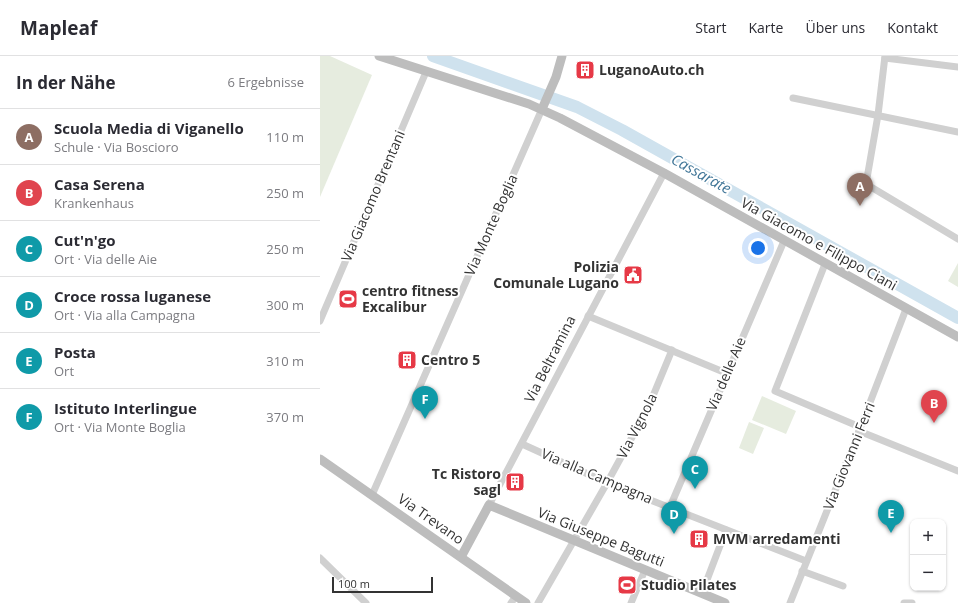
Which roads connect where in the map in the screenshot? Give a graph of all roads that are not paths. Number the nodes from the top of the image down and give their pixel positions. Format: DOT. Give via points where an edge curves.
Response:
graph roads {
  1 [pos="379,56"];
  2 [pos="562,56"];
  3 [pos="885,57"];
  4 [pos="958,67"];
  5 [pos="426,72"];
  6 [pos="793,98"];
  7 [pos="543,107"];
  8 [pos="878,115"];
  9 [pos="958,132"];
  10 [pos="664,173"];
  11 [pos="958,239"];
  12 [pos="784,241"];
  13 [pos="825,264"];
  14 [pos="906,309"];
  15 [pos="588,316"];
  16 [pos="320,321"];
  17 [pos="958,337"];
  18 [pos="672,350"];
  19 [pos="726,373"];
  20 [pos="860,429"];
  21 [pos="522,444"];
  22 [pos="320,459"];
  23 [pos="958,471"];
  24 [pos="607,483"];
  25 [pos="372,495"];
  26 [pos="489,505"];
  27 [pos="670,507"];
  28 [pos="726,530"];
  29 [pos="574,541"];
  30 [pos="461,557"];
  31 [pos="321,561"];
  32 [pos="806,561"];
  33 [pos="645,570"];
  34 [pos="802,571"];
  35 [pos="843,586"];
  36 [pos="702,593"];
  37 [pos="513,600"];
  38 [pos="366,603"];
  39 [pos="526,603"];
  40 [pos="538,603"];
  41 [pos="631,603"];
  42 [pos="725,603"];
  43 [pos="790,603"];
  1 -- 5 [label="main road, Via Giacomo e Filippo Ciani"];
  2 -- 7 [label="main road"];
  3 -- 4 [label="street"];
  3 -- 8 [label="street"];
  5 -- 7 [label="main road, Via Giacomo e Filippo Ciani"];
  5 -- 16 [label="street, Via Giacomo Brentani"];
  6 -- 8 [label="street"];
  7 -- 10 [label="main road, Via Giacomo e Filippo Ciani"];
  7 -- 25 [label="street, Via Monte Boglia"];
  8 -- 9 [label="street"];
  8 -- 11 [label="street" via="866,184"];
  10 -- 12 [label="main road, Via Giacomo e Filippo Ciani"];
  10 -- 15 [label="street, Via Beltramina"];
  12 -- 13 [label="main road, Via Giacomo e Filippo Ciani"];
  12 -- 19 [label="street, Via delle Aie"];
  13 -- 14 [label="main road, Via Giacomo e Filippo Ciani"];
  13 -- 20 [label="street" via="775,391"];
  14 -- 17 [label="main road, Via Giacomo e Filippo Ciani"];
  14 -- 20 [label="street, Via Giovanni Ferri"];
  15 -- 18 [label="street"];
  15 -- 21 [label="street, Via Beltramina"];
  18 -- 19 [label="street"];
  18 -- 24 [label="street, Via Vignola" via="648,408"];
  19 -- 27 [label="street, Via delle Aie"];
  20 -- 23 [label="street"];
  20 -- 32 [label="street, Via Giovanni Ferri"];
  21 -- 24 [label="street, Via alla Campagna"];
  21 -- 26 [label="street, Via Beltramina"];
  22 -- 25 [label="main road, Via Trevano"];
  24 -- 27 [label="street, Via alla Campagna"];
  24 -- 29 [label="street, Via Vignola"];
  25 -- 30 [label="main road, Via Trevano"];
  26 -- 29 [label="main road, Via Giuseppe Bagutti"];
  26 -- 30 [label="main road, Via Beltramina"];
  27 -- 28 [label="street, Via alla Campagna"];
  28 -- 32 [label="street, Via alla Campagna"];
  28 -- 36 [label="street"];
  29 -- 33 [label="main road, Via Giuseppe Bagutti"];
  29 -- 40 [label="street, Via Vignola"];
  30 -- 37 [label="main road, Via Trevano"];
  31 -- 38 [label="street"];
  32 -- 34 [label="street, Via Giovanni Ferri"];
  33 -- 36 [label="main road, Via Giuseppe Bagutti"];
  33 -- 41 [label="street"];
  34 -- 35 [label="street"];
  34 -- 43 [label="street, Via Giovanni Ferri"];
  36 -- 42 [label="main road, Via Giuseppe Bagutti"];
  37 -- 39 [label="main road, Via Trevano"];
}
